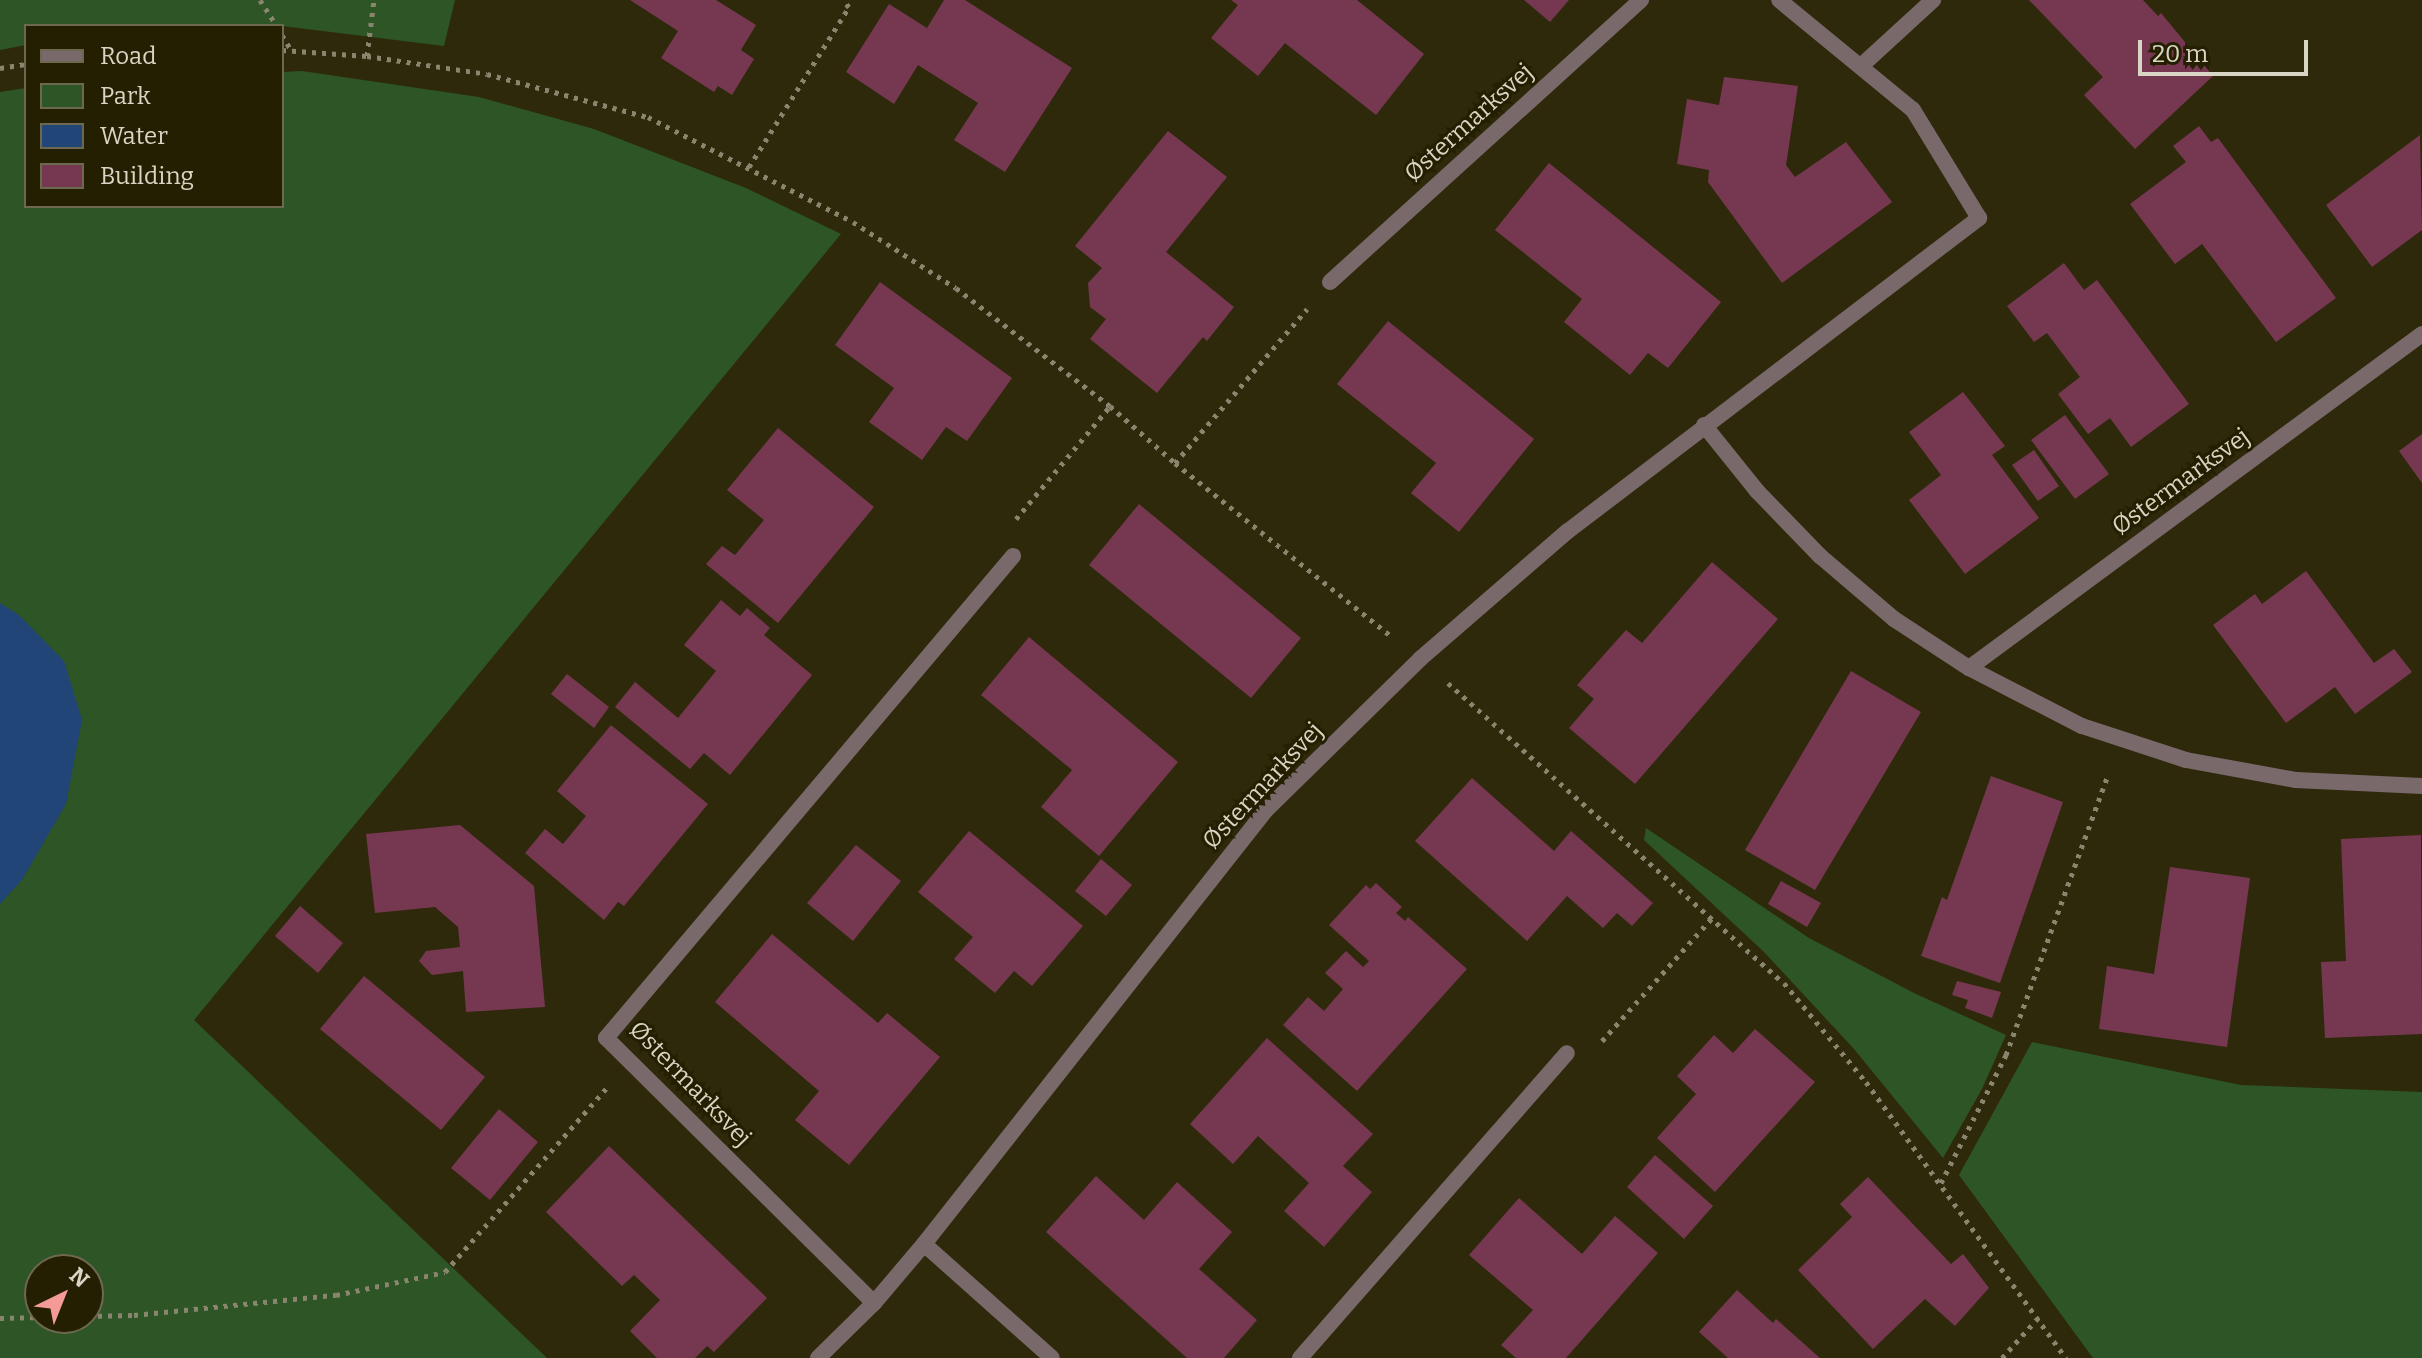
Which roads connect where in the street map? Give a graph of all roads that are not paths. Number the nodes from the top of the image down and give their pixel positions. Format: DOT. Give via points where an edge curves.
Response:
graph roads {
  1 [pos="1641,0"];
  2 [pos="1779,0"];
  3 [pos="1933,0"];
  4 [pos="1861,66"];
  5 [pos="1330,282"];
  6 [pos="2422,334"];
  7 [pos="1704,425"];
  8 [pos="1013,556"];
  9 [pos="1969,668"];
  10 [pos="2422,786"];
  11 [pos="1567,1053"];
  12 [pos="924,1244"];
  13 [pos="874,1303"];
  14 [pos="818,1358"];
  15 [pos="1052,1358"];
  16 [pos="1300,1358"];
  1 -- 5 [label="street, Østermarksvej"];
  2 -- 4 [label="street, Østermarksvej"];
  3 -- 4 [label="street"];
  4 -- 7 [label="street, Østermarksvej" via="1913,110 1979,218"];
  6 -- 9 [label="street, Østermarksvej"];
  7 -- 9 [label="street" via="1757,491 1820,556 1894,619"];
  7 -- 12 [label="street, Østermarksvej" via="1568,531 1420,659 1266,810"];
  8 -- 13 [label="street, Østermarksvej" via="606,1038"];
  9 -- 10 [label="street" via="2082,726 2186,760 2296,780"];
  11 -- 16 [label="street"];
  12 -- 13 [label="street, Østermarksvej"];
  12 -- 15 [label="street"];
  13 -- 14 [label="street, Østermarksvej"];
}
